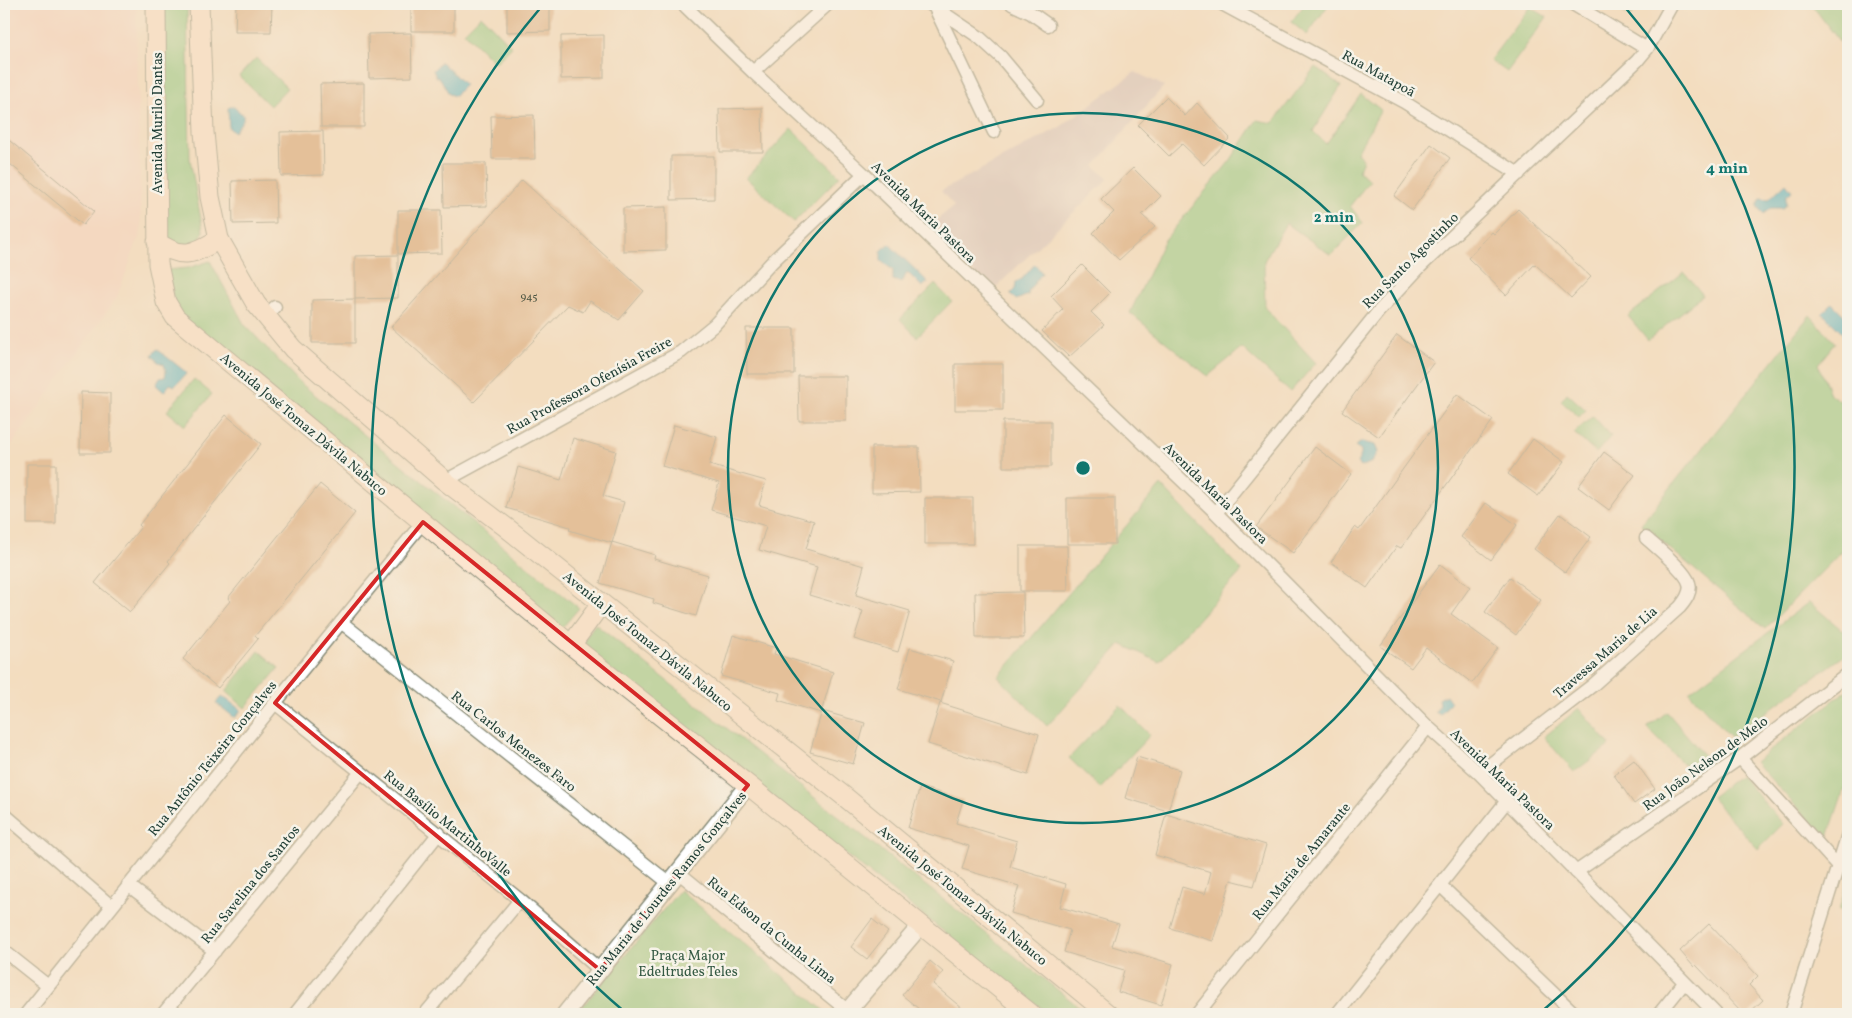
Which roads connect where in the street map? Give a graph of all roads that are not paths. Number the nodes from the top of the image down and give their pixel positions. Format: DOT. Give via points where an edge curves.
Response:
graph roads {
  1 [pos="156,4"];
  2 [pos="200,4"];
  3 [pos="683,4"];
  4 [pos="828,4"];
  5 [pos="1012,4"];
  6 [pos="1222,4"];
  7 [pos="1573,4"];
  8 [pos="1672,4"];
  9 [pos="935,5"];
  10 [pos="1048,25"];
  11 [pos="1647,49"];
  12 [pos="753,72"];
  13 [pos="1037,100"];
  14 [pos="994,132"];
  15 [pos="864,174"];
  16 [pos="1519,174"];
  17 [pos="219,239"];
  18 [pos="156,242"];
  19 [pos="445,481"];
  20 [pos="1216,512"];
  21 [pos="423,522"];
  22 [pos="1646,538"];
  23 [pos="601,604"];
  24 [pos="340,622"];
  25 [pos="571,645"];
  26 [pos="1848,674"];
  27 [pos="275,703"];
  28 [pos="1428,727"];
  29 [pos="1740,758"];
  30 [pos="361,772"];
  31 [pos="1479,774"];
  32 [pos="748,785"];
  33 [pos="1506,802"];
  34 [pos="4,814"];
  35 [pos="438,833"];
  36 [pos="1848,834"];
  37 [pos="1838,866"];
  38 [pos="1576,872"];
  39 [pos="674,878"];
  40 [pos="128,885"];
  41 [pos="1440,885"];
  42 [pos="520,900"];
  43 [pos="111,906"];
  44 [pos="921,925"];
  45 [pos="4,951"];
  46 [pos="215,951"];
  47 [pos="600,970"];
  48 [pos="1684,983"];
  49 [pos="48,986"];
  50 [pos="846,1013"];
  51 [pos="26,1014"];
  52 [pos="163,1014"];
  53 [pos="295,1014"];
  54 [pos="425,1014"];
  55 [pos="565,1014"];
  56 [pos="1031,1014"];
  57 [pos="1108,1014"];
  58 [pos="1197,1014"];
  59 [pos="1337,1014"];
  60 [pos="1575,1014"];
  61 [pos="1659,1014"];
  62 [pos="1716,1014"];
  63 [pos="1791,1014"];
  1 -- 18 [label="main road, Avenida Murilo Dantas"];
  2 -- 17 [label="main road" via="204,132 210,197"];
  3 -- 12 [label="street, Avenida Maria Pastora"];
  4 -- 12 [label="street"];
  5 -- 10 [label="street"];
  6 -- 16 [label="street, Rua Matapoã" via="1404,102"];
  7 -- 11 [label="street"];
  8 -- 11 [label="street, Rua Santo Agostinho"];
  9 -- 13 [label="street" via="1001,57"];
  9 -- 14 [label="street"];
  11 -- 16 [label="street, Rua Santo Agostinho"];
  12 -- 15 [label="street, Avenida Maria Pastora"];
  15 -- 19 [label="street, Rua Professora Ofenísia Freire" via="772,262 714,325 680,352"];
  15 -- 20 [label="street, Avenida Maria Pastora"];
  16 -- 20 [label="street, Rua Santo Agostinho" via="1420,266 1378,312"];
  17 -- 18 [label="main road" via="199,251 186,253 174,252"];
  17 -- 19 [label="main road, Avenida José Tomaz Dávila Nabuco" via="256,304 270,311 293,349"];
  18 -- 21 [label="main road, Avenida José Tomaz Dávila Nabuco" via="162,290 175,317"];
  19 -- 23 [label="main road, Avenida José Tomaz Dávila Nabuco"];
  20 -- 28 [label="street, Avenida Maria Pastora"];
  21 -- 24 [label="street, Rua Antônio Teixeira Gonçalves"];
  21 -- 25 [label="main road, Avenida José Tomaz Dávila Nabuco"];
  22 -- 31 [label="street, Travessa Maria de Lia" via="1690,583 1685,601 1594,685"];
  23 -- 25 [label="main road"];
  23 -- 57 [label="main road, Avenida José Tomaz Dávila Nabuco" via="845,798"];
  24 -- 27 [label="street, Rua Antônio Teixeira Gonçalves"];
  24 -- 39 [label="street, Rua Carlos Menezes Faro"];
  25 -- 32 [label="main road, Avenida José Tomaz Dávila Nabuco"];
  26 -- 29 [label="street, Rua João Nelson de Melo"];
  27 -- 30 [label="street, Rua Basílio MartinhoValle"];
  27 -- 40 [label="street, Rua Antônio Teixeira Gonçalves"];
  28 -- 31 [label="street, Avenida Maria Pastora"];
  28 -- 58 [label="street, Rua Maria de Amarante"];
  29 -- 37 [label="street"];
  29 -- 38 [label="street, Rua João Nelson de Melo"];
  30 -- 35 [label="street, Rua Basílio MartinhoValle"];
  30 -- 46 [label="street, Rua Savelina dos Santos"];
  31 -- 33 [label="street, Avenida Maria Pastora"];
  32 -- 39 [label="street, Rua Maria de Lourdes Ramos Gonçalves"];
  32 -- 44 [label="main road, Avenida José Tomaz Dávila Nabuco"];
  33 -- 38 [label="street, Avenida Maria Pastora"];
  33 -- 41 [label="street"];
  34 -- 43 [label="street"];
  35 -- 42 [label="street, Rua Basílio MartinhoValle"];
  35 -- 53 [label="street"];
  36 -- 37 [label="street"];
  37 -- 63 [label="street"];
  38 -- 48 [label="street, Avenida Maria Pastora"];
  39 -- 47 [label="street, Rua Maria de Lourdes Ramos Gonçalves"];
  39 -- 50 [label="street, Rua Edson da Cunha Lima"];
  40 -- 43 [label="street, Rua Antônio Teixeira Gonçalves"];
  40 -- 46 [label="street"];
  41 -- 59 [label="street"];
  41 -- 60 [label="street"];
  42 -- 47 [label="street, Rua Basílio MartinhoValle"];
  42 -- 54 [label="street"];
  43 -- 49 [label="street, Rua Antônio Teixeira Gonçalves"];
  44 -- 50 [label="street"];
  44 -- 56 [label="main road, Avenida José Tomaz Dávila Nabuco"];
  45 -- 49 [label="street"];
  46 -- 52 [label="street, Rua Savelina dos Santos"];
  47 -- 55 [label="street, Rua Maria de Lourdes Ramos Gonçalves"];
  48 -- 61 [label="street"];
  48 -- 62 [label="street, Avenida Maria Pastora"];
  49 -- 51 [label="street, Rua Antônio Teixeira Gonçalves"];
}
